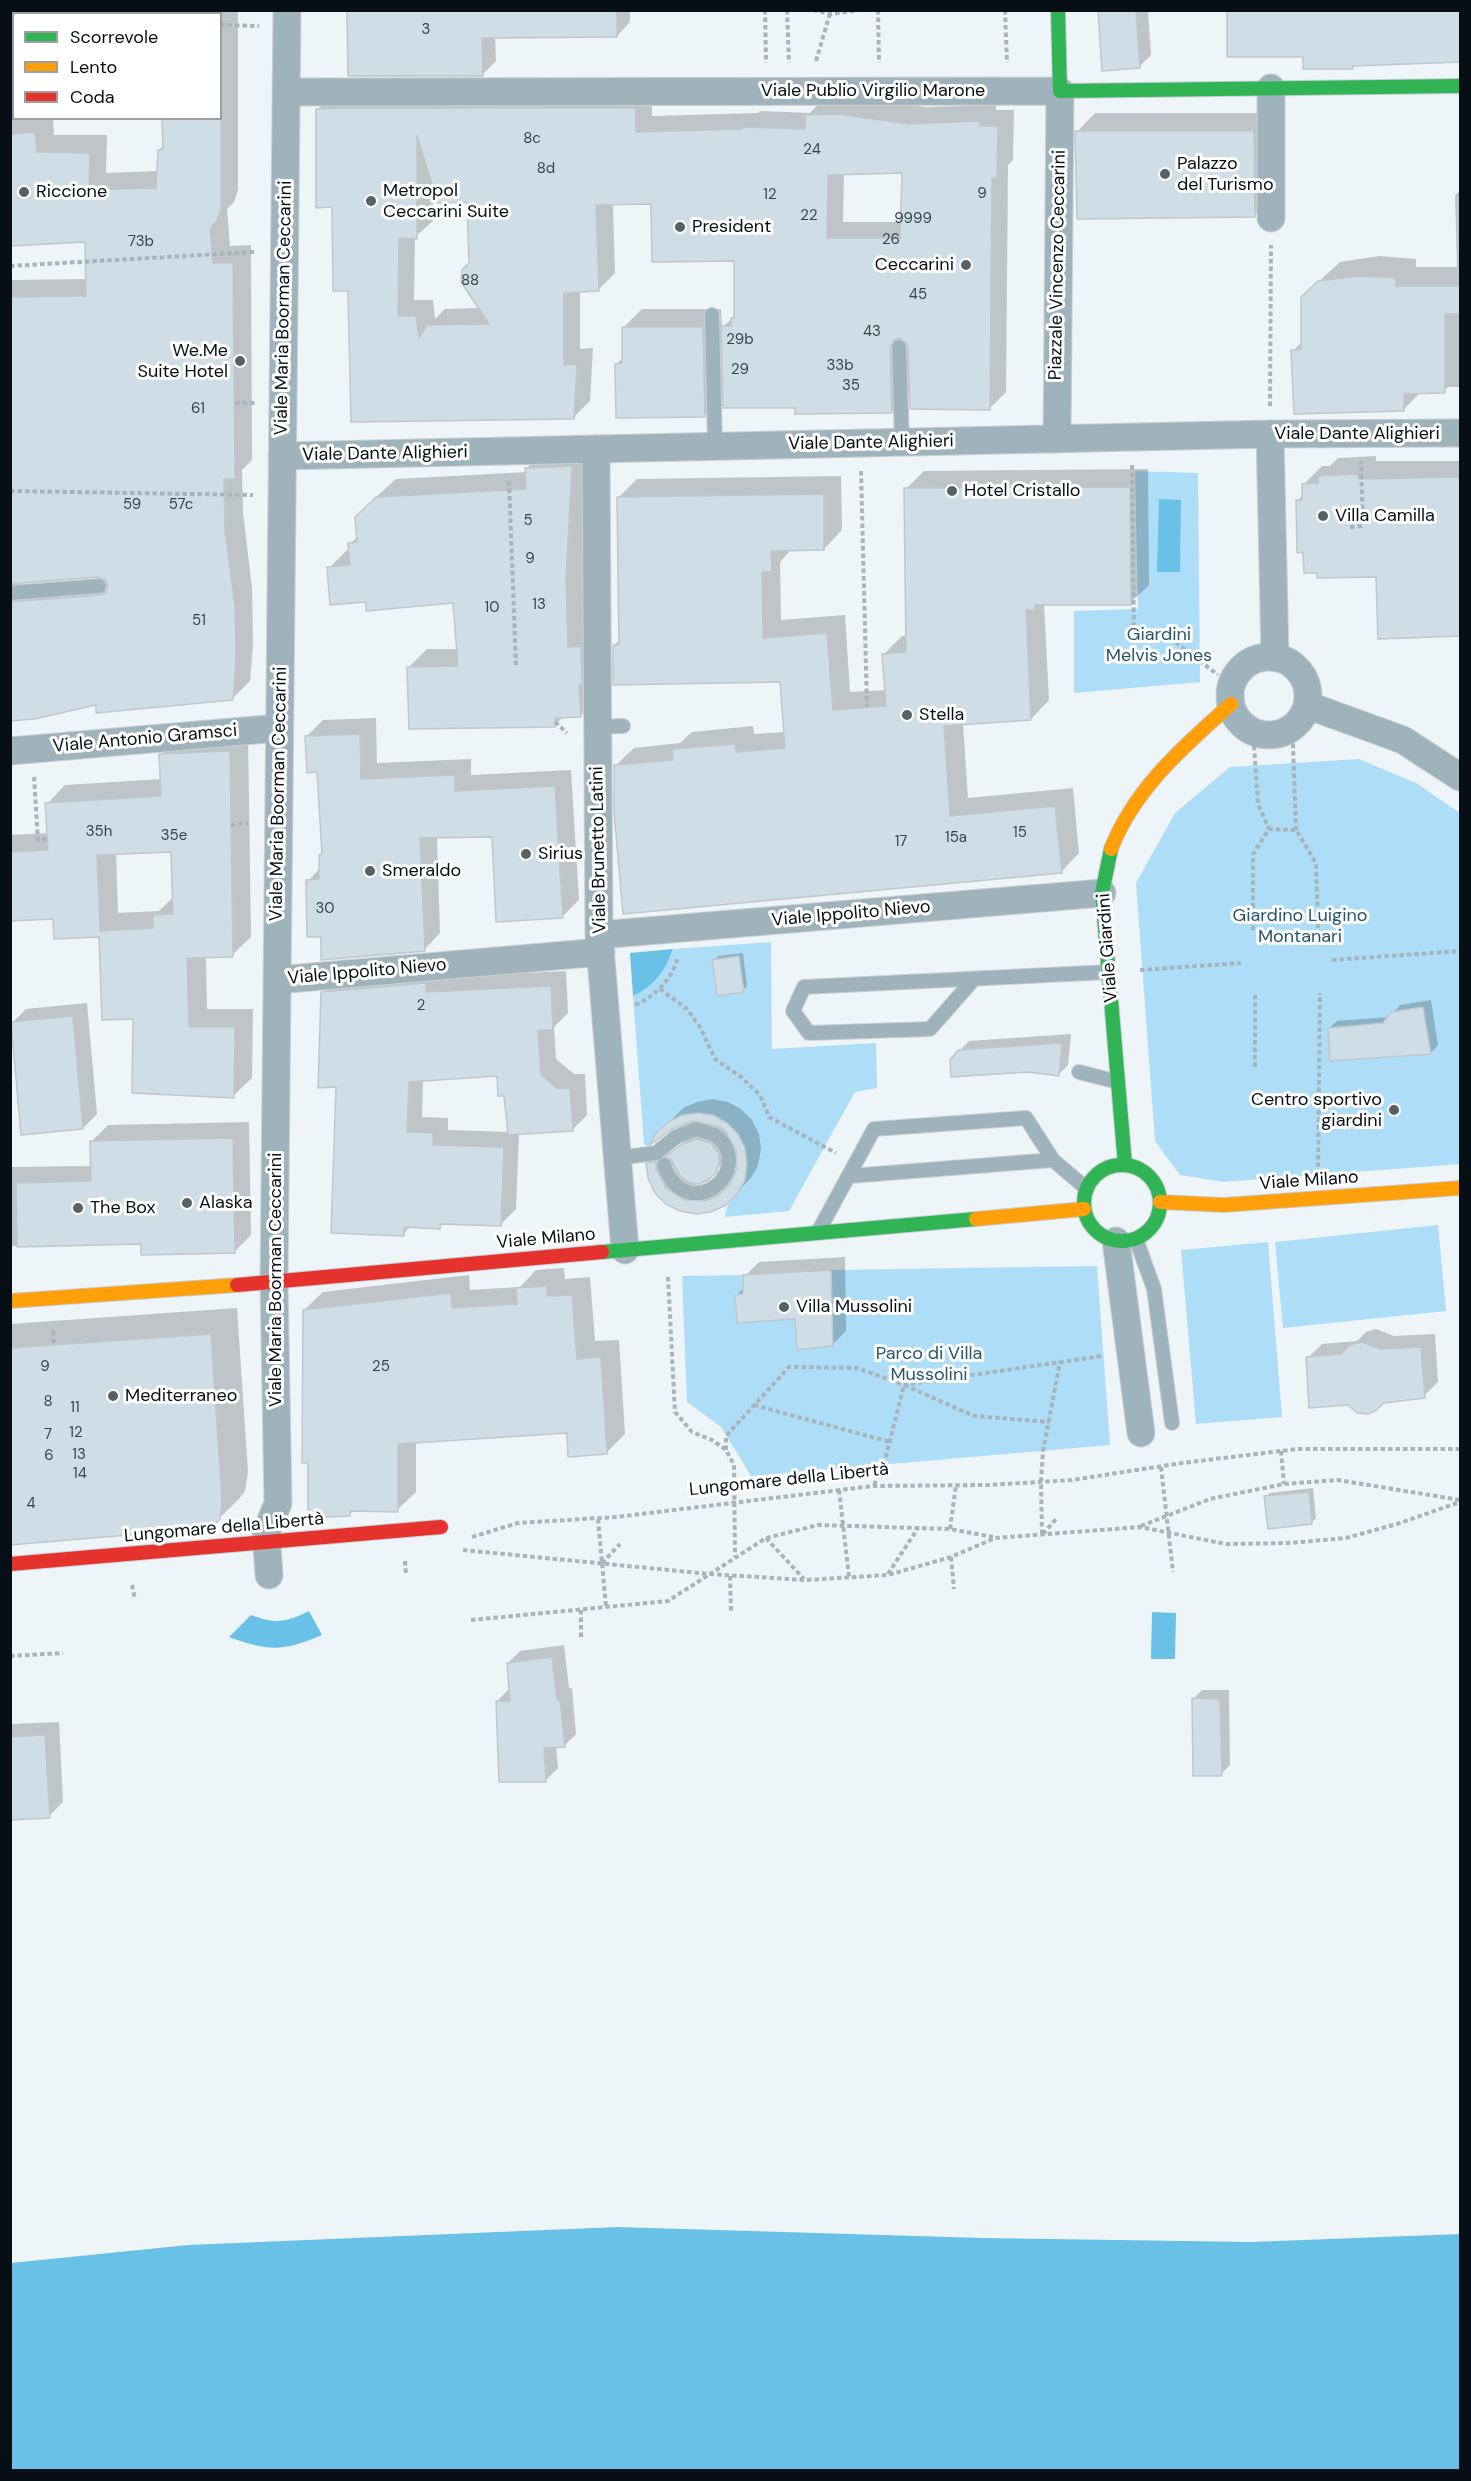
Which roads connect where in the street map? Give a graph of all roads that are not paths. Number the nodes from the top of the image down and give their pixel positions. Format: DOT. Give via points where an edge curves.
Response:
graph roads {
  1 [pos="1058,10"];
  2 [pos="286,18"];
  3 [pos="1461,86"];
  4 [pos="1271,88"];
  5 [pos="1060,90"];
  6 [pos="286,92"];
  7 [pos="1271,218"];
  8 [pos="712,315"];
  9 [pos="899,347"];
  10 [pos="1461,433"];
  11 [pos="1270,434"];
  12 [pos="1057,439"];
  13 [pos="902,442"];
  14 [pos="715,446"];
  15 [pos="596,449"];
  16 [pos="282,456"];
  17 [pos="99,586"];
  18 [pos="10,593"];
  19 [pos="1275,657"];
  20 [pos="1231,695"];
  21 [pos="1307,705"];
  22 [pos="279,728"];
  23 [pos="21,750"];
  24 [pos="1461,777"];
  25 [pos="1102,893"];
  26 [pos="600,943"];
  27 [pos="1109,972"];
  28 [pos="974,979"];
  29 [pos="277,980"];
  30 [pos="1079,1072"];
  31 [pos="1118,1082"];
  32 [pos="617,1158"];
  33 [pos="1053,1160"];
  34 [pos="664,1165"];
  35 [pos="1125,1165"];
  36 [pos="850,1176"];
  37 [pos="1461,1188"];
  38 [pos="1087,1189"];
  39 [pos="1160,1202"];
  40 [pos="1084,1209"];
  41 [pos="818,1233"];
  42 [pos="1126,1240"];
  43 [pos="625,1250"];
  44 [pos="274,1282"];
  45 [pos="10,1300"];
  46 [pos="1172,1423"];
  47 [pos="1141,1432"];
  48 [pos="441,1527"];
  49 [pos="267,1542"];
  50 [pos="10,1564"];
  51 [pos="269,1575"];
  1 -- 5 [label="street"];
  2 -- 6 [label="street, Viale Maria Boorman Ceccarini"];
  3 -- 4 [label="street, Viale Publio Virgilio Marone"];
  4 -- 5 [label="street, Viale Publio Virgilio Marone"];
  4 -- 7 [label="street"];
  5 -- 6 [label="street, Viale Publio Virgilio Marone"];
  5 -- 12 [label="street, Piazzale Vincenzo Ceccarini"];
  6 -- 16 [label="street, Viale Maria Boorman Ceccarini"];
  8 -- 14 [label="lane"];
  9 -- 13 [label="lane"];
  10 -- 11 [label="street, Viale Dante Alighieri"];
  11 -- 12 [label="street, Viale Dante Alighieri"];
  11 -- 19 [label="street"];
  12 -- 13 [label="street, Viale Dante Alighieri"];
  13 -- 14 [label="street, Viale Dante Alighieri"];
  14 -- 15 [label="street, Viale Dante Alighieri"];
  15 -- 16 [label="street, Viale Dante Alighieri"];
  15 -- 26 [label="street, Viale Brunetto Latini" via="610,727"];
  16 -- 22 [label="street, Viale Maria Boorman Ceccarini"];
  17 -- 18 [label="lane"];
  19 -- 20 [label="street" via="1253,660 1244,666"];
  19 -- 21 [label="street" via="1298,669 1306,680"];
  20 -- 21 [label="street" via="1243,724 1263,734 1283,732 1302,717"];
  20 -- 25 [label="street, Viale Giardini" via="1132,806 1108,856"];
  21 -- 24 [label="street" via="1403,740"];
  22 -- 23 [label="street, Viale Antonio Gramsci"];
  22 -- 29 [label="street, Viale Maria Boorman Ceccarini"];
  25 -- 26 [label="street, Viale Ippolito Nievo" via="680,928"];
  25 -- 27 [label="street, Viale Giardini"];
  26 -- 29 [label="street, Viale Ippolito Nievo"];
  26 -- 32 [label="street, Viale Brunetto Latini"];
  27 -- 28 [label="lane"];
  27 -- 31 [label="street, Viale Giardini"];
  28 -- 28 [label="lane" via="804,987 792,1011 809,1033 930,1029"];
  29 -- 44 [label="street, Viale Maria Boorman Ceccarini"];
  30 -- 31 [label="lane"];
  31 -- 35 [label="street, Viale Giardini"];
  32 -- 34 [label="lane" via="656,1153 676,1137 696,1129 717,1136 729,1156 727,1174 713,1190 695,1194 677,1187"];
  32 -- 43 [label="street, Viale Brunetto Latini"];
  33 -- 36 [label="lane"];
  33 -- 36 [label="lane" via="1026,1118 874,1129"];
  33 -- 38 [label="lane"];
  35 -- 38 [label="street" via="1102,1171 1092,1178"];
  35 -- 39 [label="street" via="1150,1177"];
  36 -- 41 [label="lane"];
  37 -- 39 [label="street, Viale Milano" via="1224,1205"];
  38 -- 40 [label="street"];
  39 -- 42 [label="street" via="1154,1224 1146,1233"];
  40 -- 41 [label="street, Viale Milano"];
  40 -- 42 [label="street" via="1095,1230 1105,1237"];
  41 -- 43 [label="street, Viale Milano"];
  42 -- 46 [label="lane" via="1154,1289"];
  42 -- 47 [label="street" via="1130,1353"];
  43 -- 44 [label="street, Viale Milano"];
  44 -- 45 [label="street, Viale Milano"];
  44 -- 49 [label="street, Viale Maria Boorman Ceccarini" via="278,1503 266,1533"];
  48 -- 49 [label="street, Lungomare della Libertà"];
  49 -- 50 [label="street, Lungomare della Libertà"];
  49 -- 51 [label="street, Viale Maria Boorman Ceccarini"];
}
